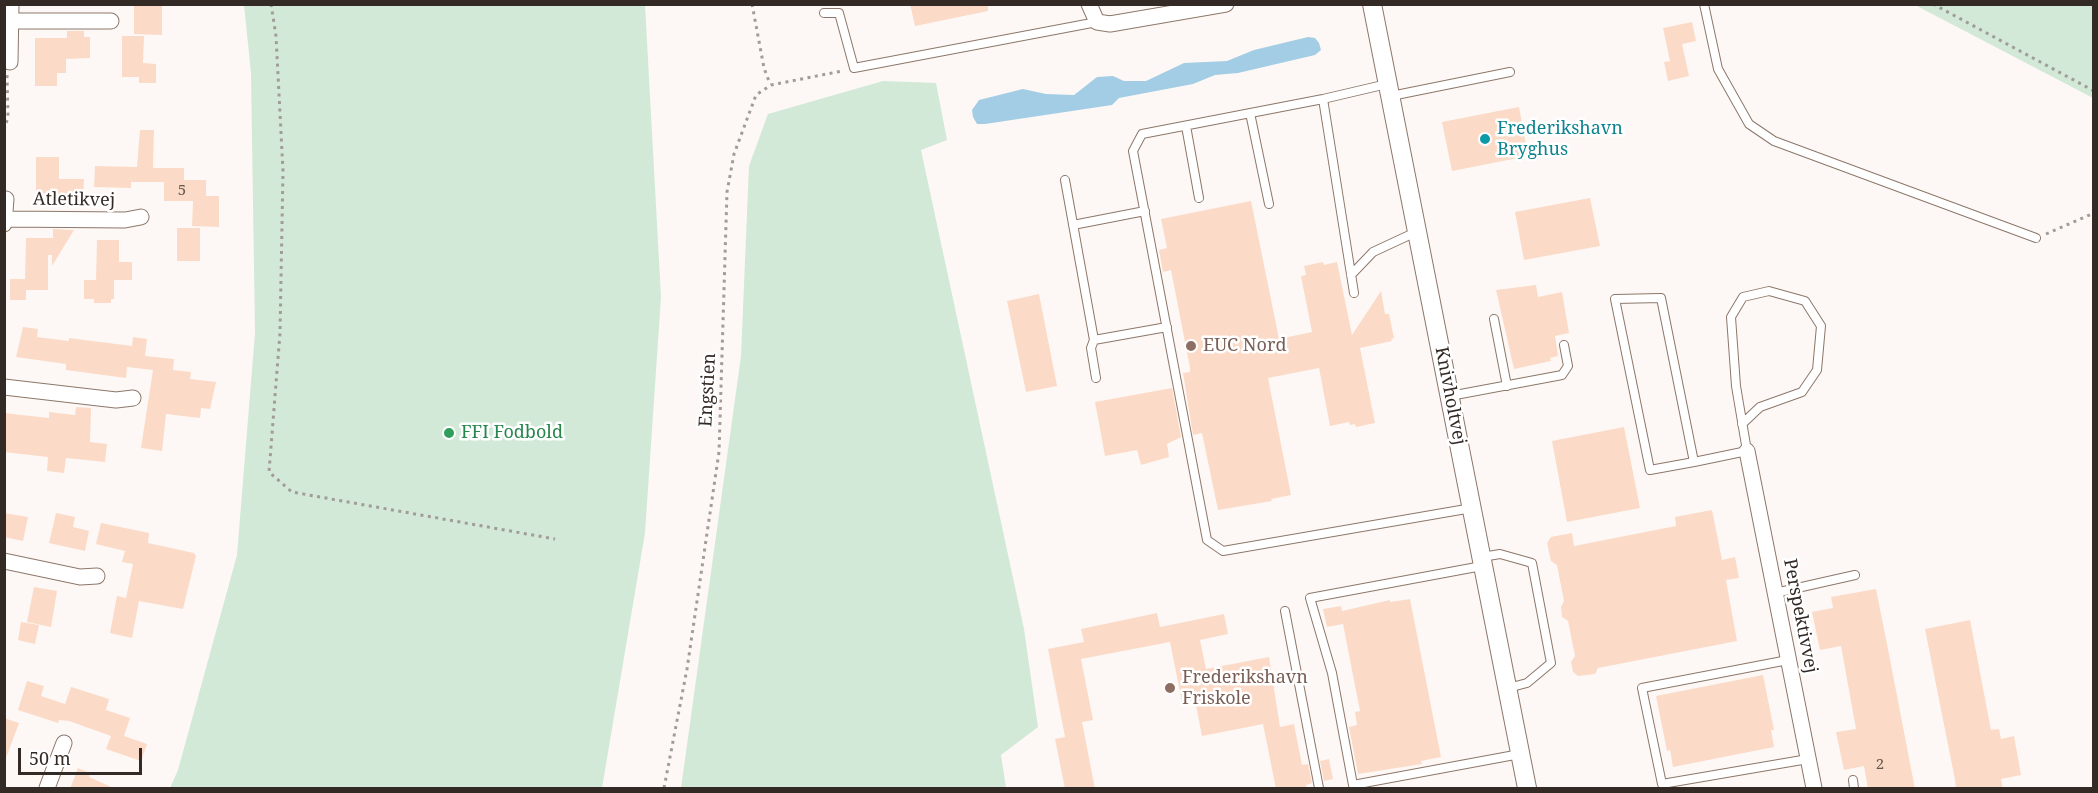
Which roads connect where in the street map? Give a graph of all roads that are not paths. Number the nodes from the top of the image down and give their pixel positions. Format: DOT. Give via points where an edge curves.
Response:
graph roads {
  1 [pos="11,4"];
  2 [pos="1089,4"];
  3 [pos="1226,4"];
  4 [pos="1372,4"];
  5 [pos="1704,4"];
  6 [pos="1172,9"];
  7 [pos="824,13"];
  8 [pos="11,21"];
  9 [pos="111,21"];
  10 [pos="1097,22"];
  11 [pos="8,43"];
  12 [pos="10,62"];
  13 [pos="1510,72"];
  14 [pos="1389,90"];
  15 [pos="1323,99"];
  16 [pos="1250,113"];
  17 [pos="1186,126"];
  18 [pos="1065,180"];
  19 [pos="1199,198"];
  20 [pos="6,199"];
  21 [pos="1269,204"];
  22 [pos="1145,212"];
  23 [pos="141,217"];
  24 [pos="5,219"];
  25 [pos="4,224"];
  26 [pos="1073,225"];
  27 [pos="1417,231"];
  28 [pos="2036,238"];
  29 [pos="1351,275"];
  30 [pos="1354,293"];
  31 [pos="1494,319"];
  32 [pos="1167,327"];
  33 [pos="1094,340"];
  34 [pos="1564,345"];
  35 [pos="1096,378"];
  36 [pos="1507,386"];
  37 [pos="4,387"];
  38 [pos="1450,396"];
  39 [pos="133,398"];
  40 [pos="1742,424"];
  41 [pos="1747,451"];
  42 [pos="1694,462"];
  43 [pos="1472,508"];
  44 [pos="4,561"];
  45 [pos="1483,562"];
  46 [pos="1855,575"];
  47 [pos="97,576"];
  48 [pos="1775,593"];
  49 [pos="1285,611"];
  50 [pos="1788,660"];
  51 [pos="1508,688"];
  52 [pos="64,743"];
  53 [pos="1520,754"];
  54 [pos="1808,759"];
  55 [pos="47,789"];
  56 [pos="1319,789"];
  57 [pos="1527,789"];
  58 [pos="1814,789"];
  1 -- 8 [label="street"];
  2 -- 10 [label="street"];
  3 -- 6 [label="street"];
  4 -- 14 [label="street, Knivholtvej"];
  5 -- 28 [label="lane" via="1718,69 1749,124 1774,141"];
  6 -- 10 [label="street" via="1110,24"];
  7 -- 10 [label="lane" via="839,13 854,68"];
  8 -- 9 [label="street"];
  8 -- 11 [label="street"];
  11 -- 12 [label="street"];
  13 -- 14 [label="lane"];
  14 -- 15 [label="lane"];
  14 -- 27 [label="street, Knivholtvej"];
  15 -- 16 [label="lane"];
  15 -- 29 [label="lane"];
  16 -- 17 [label="lane"];
  16 -- 21 [label="lane"];
  17 -- 19 [label="lane"];
  17 -- 22 [label="lane" via="1142,134 1133,151"];
  18 -- 26 [label="lane"];
  20 -- 24 [label="street, Atletikvej"];
  22 -- 26 [label="lane"];
  22 -- 32 [label="lane"];
  23 -- 24 [label="street, Atletikvej"];
  24 -- 25 [label="street, Atletikvej"];
  26 -- 33 [label="lane"];
  27 -- 29 [label="lane" via="1373,252"];
  27 -- 38 [label="street, Knivholtvej"];
  29 -- 30 [label="lane"];
  31 -- 36 [label="lane"];
  32 -- 33 [label="lane"];
  32 -- 43 [label="lane" via="1207,540 1223,551"];
  33 -- 35 [label="lane" via="1091,348"];
  34 -- 36 [label="lane" via="1568,366 1562,375"];
  36 -- 38 [label="lane"];
  37 -- 39 [label="street" via="116,400"];
  38 -- 43 [label="street, Knivholtvej"];
  40 -- 40 [label="lane" via="1760,407 1802,392 1817,370 1821,326 1805,302 1769,291 1743,297 1731,317"];
  40 -- 41 [label="lane"];
  41 -- 42 [label="lane"];
  41 -- 48 [label="street, Perspektivvej"];
  42 -- 42 [label="lane" via="1661,298 1615,299 1650,470"];
  43 -- 45 [label="street, Knivholtvej"];
  44 -- 47 [label="street" via="80,577"];
  45 -- 51 [label="street, Knivholtvej"];
  45 -- 51 [label="lane" via="1500,554 1532,563 1551,663 1527,683"];
  45 -- 53 [label="lane" via="1310,598 1332,673 1353,785"];
  46 -- 48 [label="lane"];
  48 -- 50 [label="street, Perspektivvej"];
  49 -- 56 [label="lane"];
  50 -- 54 [label="street, Perspektivvej"];
  50 -- 54 [label="lane" via="1642,688 1662,784"];
  51 -- 53 [label="street, Knivholtvej"];
  52 -- 55 [label="street"];
  53 -- 57 [label="street, Knivholtvej"];
  54 -- 58 [label="street, Perspektivvej"];
}
